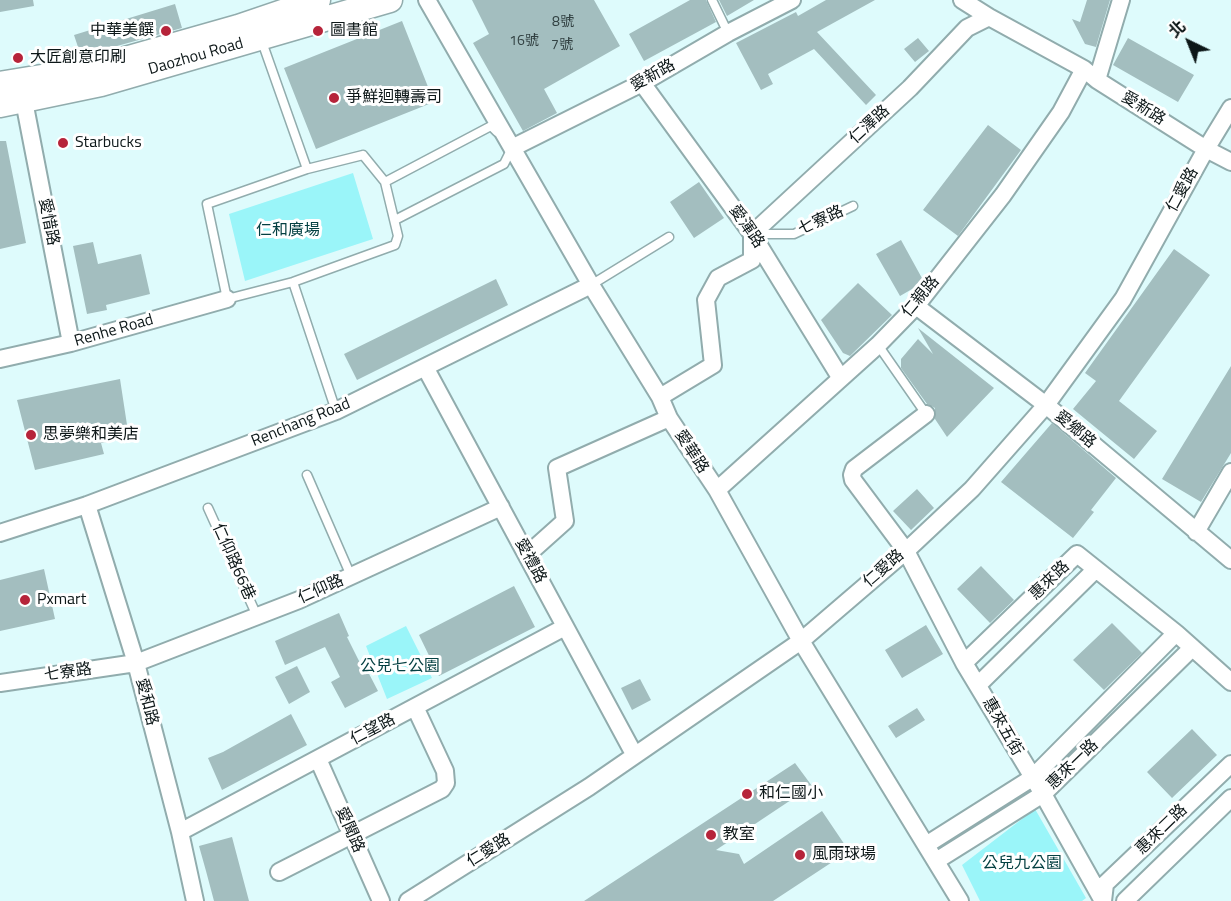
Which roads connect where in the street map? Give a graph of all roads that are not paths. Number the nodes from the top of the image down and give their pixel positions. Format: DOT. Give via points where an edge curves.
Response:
graph roads {
  1 [pos="318,0"];
  2 [pos="390,0"];
  3 [pos="427,0"];
  4 [pos="712,0"];
  5 [pos="792,0"];
  6 [pos="962,0"];
  7 [pos="1121,0"];
  8 [pos="989,17"];
  9 [pos="728,33"];
  10 [pos="261,39"];
  11 [pos="1084,69"];
  12 [pos="1097,80"];
  13 [pos="642,82"];
  14 [pos="0,84"];
  15 [pos="24,101"];
  16 [pos="0,105"];
  17 [pos="1231,108"];
  18 [pos="512,148"];
  19 [pos="1206,149"];
  20 [pos="1231,162"];
  21 [pos="308,169"];
  22 [pos="385,182"];
  23 [pos="853,206"];
  24 [pos="395,220"];
  25 [pos="752,234"];
  26 [pos="669,237"];
  27 [pos="293,282"];
  28 [pos="591,285"];
  29 [pos="227,299"];
  30 [pos="916,306"];
  31 [pos="71,343"];
  32 [pos="878,345"];
  33 [pos="0,359"];
  34 [pos="425,367"];
  35 [pos="840,377"];
  36 [pos="660,397"];
  37 [pos="1046,405"];
  38 [pos="336,411"];
  39 [pos="926,414"];
  40 [pos="669,418"];
  41 [pos="1231,472"];
  42 [pos="307,476"];
  43 [pos="717,490"];
  44 [pos="87,505"];
  45 [pos="501,507"];
  46 [pos="208,508"];
  47 [pos="1196,532"];
  48 [pos="0,533"];
  49 [pos="906,551"];
  50 [pos="526,555"];
  51 [pos="1231,560"];
  52 [pos="1095,570"];
  53 [pos="351,576"];
  54 [pos="257,616"];
  55 [pos="565,627"];
  56 [pos="1176,633"];
  57 [pos="801,641"];
  58 [pos="1192,648"];
  59 [pos="136,663"];
  60 [pos="964,663"];
  61 [pos="1231,682"];
  62 [pos="0,683"];
  63 [pos="978,685"];
  64 [pos="415,707"];
  65 [pos="634,754"];
  66 [pos="318,759"];
  67 [pos="1231,764"];
  68 [pos="1032,778"];
  69 [pos="1043,794"];
  70 [pos="1231,798"];
  71 [pos="180,832"];
  72 [pos="351,835"];
  73 [pos="926,844"];
  74 [pos="936,861"];
  75 [pos="279,872"];
  76 [pos="195,901"];
  77 [pos="381,901"];
  78 [pos="408,901"];
  79 [pos="960,901"];
  80 [pos="1103,901"];
  81 [pos="1125,901"];
  1 -- 14 [label="main road, Daozhou Road" via="90,69"];
  2 -- 10 [label="main road, Daozhou Road"];
  3 -- 18 [label="street, 愛華路"];
  4 -- 9 [label="lane"];
  5 -- 9 [label="street, 愛新路"];
  6 -- 8 [label="street, 愛新路"];
  7 -- 12 [label="street"];
  8 -- 11 [label="street, 愛新路"];
  8 -- 25 [label="street, 仁澤路" via="967,28 910,88"];
  9 -- 13 [label="street, 愛新路"];
  10 -- 15 [label="main road, Daozhou Road" via="101,84"];
  10 -- 21 [label="lane"];
  11 -- 12 [label="street, 愛新路"];
  11 -- 30 [label="street, 仁親路" via="1061,112 1003,195"];
  12 -- 19 [label="street, 愛新路"];
  13 -- 18 [label="street, 愛新路"];
  13 -- 25 [label="street, 愛渾路"];
  15 -- 16 [label="main road, Daozhou Road"];
  15 -- 31 [label="street, 愛惜路"];
  17 -- 19 [label="street, 仁愛路"];
  18 -- 22 [label="lane" via="491,126"];
  18 -- 24 [label="lane" via="504,164"];
  18 -- 28 [label="street, 愛華路"];
  19 -- 20 [label="street, 愛新路"];
  19 -- 37 [label="street, 仁愛路" via="1123,298"];
  21 -- 22 [label="lane" via="363,155"];
  21 -- 29 [label="lane" via="207,204"];
  22 -- 24 [label="lane"];
  23 -- 25 [label="lane, 七寮路" via="794,234"];
  24 -- 27 [label="lane" via="395,245"];
  25 -- 35 [label="street, 愛渾路"];
  25 -- 36 [label="street" via="752,260 718,278 706,300 713,365"];
  26 -- 28 [label="lane"];
  27 -- 29 [label="lane"];
  27 -- 38 [label="lane"];
  28 -- 34 [label="street, Renchang Road"];
  28 -- 36 [label="street, 愛華路"];
  29 -- 31 [label="street, Renhe Road"];
  30 -- 32 [label="street, 仁親路"];
  30 -- 37 [label="street, 愛鄉路"];
  31 -- 33 [label="street, Renhe Road"];
  32 -- 35 [label="street, 仁親路"];
  32 -- 39 [label="lane"];
  34 -- 38 [label="street, Renchang Road"];
  34 -- 45 [label="street, 愛禮路"];
  35 -- 43 [label="street, 仁親路"];
  36 -- 40 [label="street, 愛華路"];
  37 -- 47 [label="street, 愛鄉路"];
  37 -- 49 [label="street, 仁愛路" via="972,489"];
  38 -- 44 [label="street, Renchang Road"];
  39 -- 49 [label="street, 惠來五街" via="863,461 852,475"];
  40 -- 43 [label="street, 愛華路"];
  40 -- 50 [label="street" via="557,468 565,521"];
  41 -- 47 [label="street"];
  42 -- 53 [label="lane"];
  43 -- 57 [label="street, 愛華路"];
  44 -- 48 [label="street, Renchang Road"];
  44 -- 59 [label="street, 愛和路"];
  45 -- 50 [label="street, 愛禮路"];
  45 -- 53 [label="street, 仁仰路"];
  46 -- 54 [label="lane, 仁仰路66巷"];
  47 -- 51 [label="street, 愛鄉路"];
  49 -- 57 [label="street, 仁愛路"];
  49 -- 60 [label="street, 惠來五街"];
  50 -- 55 [label="street, 愛禮路"];
  52 -- 56 [label="street"];
  52 -- 60 [label="street, 惠來路" via="1077,554"];
  52 -- 63 [label="street, 惠來路"];
  53 -- 54 [label="street, 仁仰路"];
  54 -- 59 [label="street, 仁仰路"];
  55 -- 64 [label="street, 仁望路"];
  55 -- 65 [label="street, 愛禮路"];
  56 -- 58 [label="street"];
  56 -- 68 [label="street, 惠來一路"];
  57 -- 65 [label="street, 仁愛路"];
  57 -- 73 [label="street, 愛華路"];
  58 -- 61 [label="street"];
  58 -- 69 [label="street, 惠來一路"];
  59 -- 62 [label="street, 七寮路"];
  59 -- 71 [label="street, 愛和路"];
  60 -- 63 [label="street, 惠來五街"];
  63 -- 68 [label="street, 惠來五街"];
  64 -- 66 [label="street, 仁望路"];
  64 -- 72 [label="street" via="445,771 446,783 442,789"];
  65 -- 78 [label="street, 仁愛路" via="589,787"];
  66 -- 71 [label="street, 仁望路"];
  66 -- 72 [label="street, 愛聞路"];
  67 -- 80 [label="street, 惠來二路" via="1105,885"];
  68 -- 69 [label="street, 惠來五街"];
  68 -- 73 [label="street, 惠來一路"];
  69 -- 74 [label="street, 惠來一路"];
  69 -- 80 [label="street, 惠來五街"];
  70 -- 81 [label="street, 惠來二路"];
  71 -- 76 [label="street, 愛和路"];
  72 -- 75 [label="street"];
  72 -- 77 [label="street, 愛聞路"];
  73 -- 74 [label="street, 愛華路"];
  74 -- 79 [label="street, 愛華路"];
}
